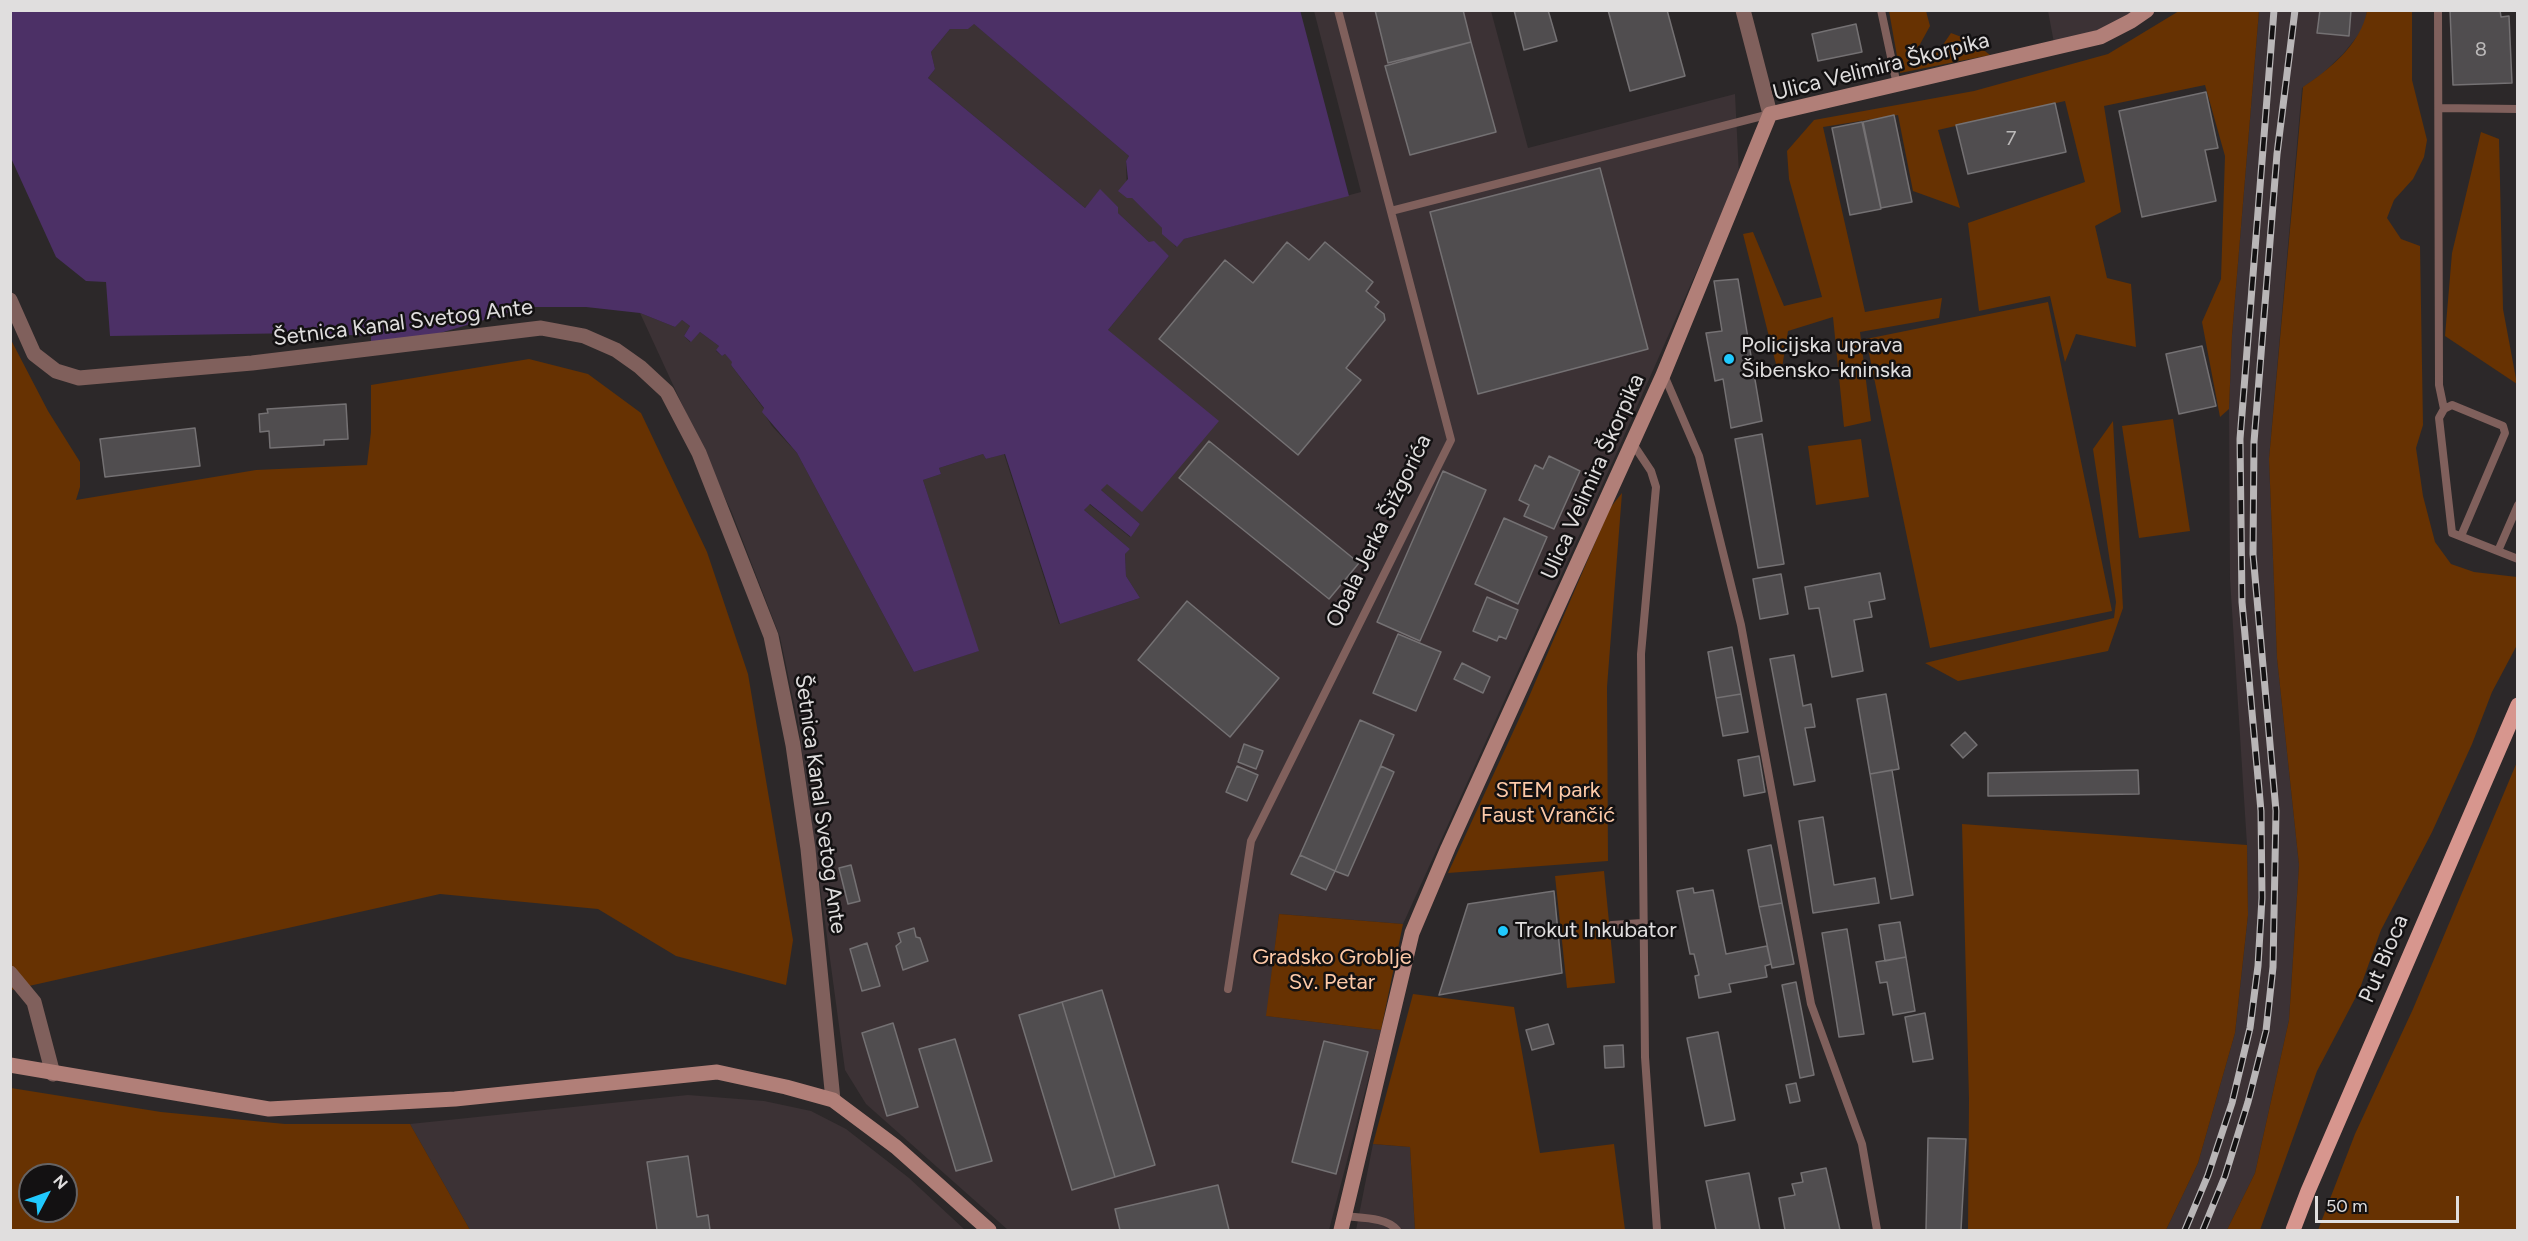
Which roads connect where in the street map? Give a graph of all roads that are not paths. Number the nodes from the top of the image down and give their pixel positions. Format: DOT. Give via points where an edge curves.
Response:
graph roads {
  1 [pos="1338,10"];
  2 [pos="1743,10"];
  3 [pos="1881,10"];
  4 [pos="2146,10"];
  5 [pos="2438,10"];
  6 [pos="1896,85"];
  7 [pos="2439,108"];
  8 [pos="2517,109"];
  9 [pos="1770,114"];
  10 [pos="1391,211"];
  11 [pos="10,300"];
  12 [pos="1664,375"];
  13 [pos="2444,409"];
  14 [pos="1633,444"];
  15 [pos="2517,505"];
  16 [pos="2461,536"];
  17 [pos="2498,551"];
  18 [pos="2517,559"];
  19 [pos="2517,705"];
  20 [pos="1642,923"];
  21 [pos="1612,926"];
  22 [pos="10,973"];
  23 [pos="1228,989"];
  24 [pos="10,1065"];
  25 [pos="53,1074"];
  26 [pos="832,1100"];
  27 [pos="1343,1223"];
  28 [pos="990,1230"];
  29 [pos="1397,1230"];
  30 [pos="1657,1230"];
  31 [pos="1877,1230"];
  32 [pos="2294,1230"];
  1 -- 10 [label="lane, Obala Jerka Šižgorića"];
  2 -- 9 [label="street"];
  3 -- 6 [label="lane"];
  4 -- 6 [label="street, Ulica Velimira Škorpika" via="2100,38"];
  5 -- 7 [label="lane"];
  6 -- 9 [label="street, Ulica Velimira Škorpika"];
  7 -- 8 [label="lane"];
  7 -- 13 [label="lane" via="2439,386"];
  9 -- 10 [label="lane"];
  9 -- 12 [label="street, Ulica Velimira Škorpika"];
  10 -- 23 [label="lane, Obala Jerka Šižgorića" via="1451,440 1251,841"];
  11 -- 26 [label="street, Šetnica Kanal Svetog Ante" via="34,354 56,371 80,378 252,363 541,328 584,336 616,350 667,392 699,453 771,636 794,746 808,849"];
  12 -- 14 [label="street, Ulica Velimira Škorpika"];
  12 -- 31 [label="lane" via="1702,468 1741,626 1811,1004 1862,1144"];
  13 -- 16 [label="lane" via="2439,418 2452,533"];
  13 -- 16 [label="lane" via="2452,405 2503,426 2505,433"];
  14 -- 20 [label="lane" via="1652,471 1656,487 1641,654"];
  14 -- 27 [label="street, Ulica Velimira Škorpika" via="1412,933"];
  15 -- 17 [label="lane"];
  16 -- 17 [label="lane"];
  17 -- 18 [label="lane"];
  19 -- 32 [label="main road, Put Bioca"];
  20 -- 21 [label="lane"];
  20 -- 30 [label="lane" via="1645,1058"];
  22 -- 25 [label="street" via="34,1002"];
  24 -- 25 [label="street"];
  25 -- 26 [label="street" via="269,1109 455,1099 717,1072"];
  26 -- 28 [label="street" via="896,1147"];
  27 -- 29 [label="lane" via="1383,1222"];
}
